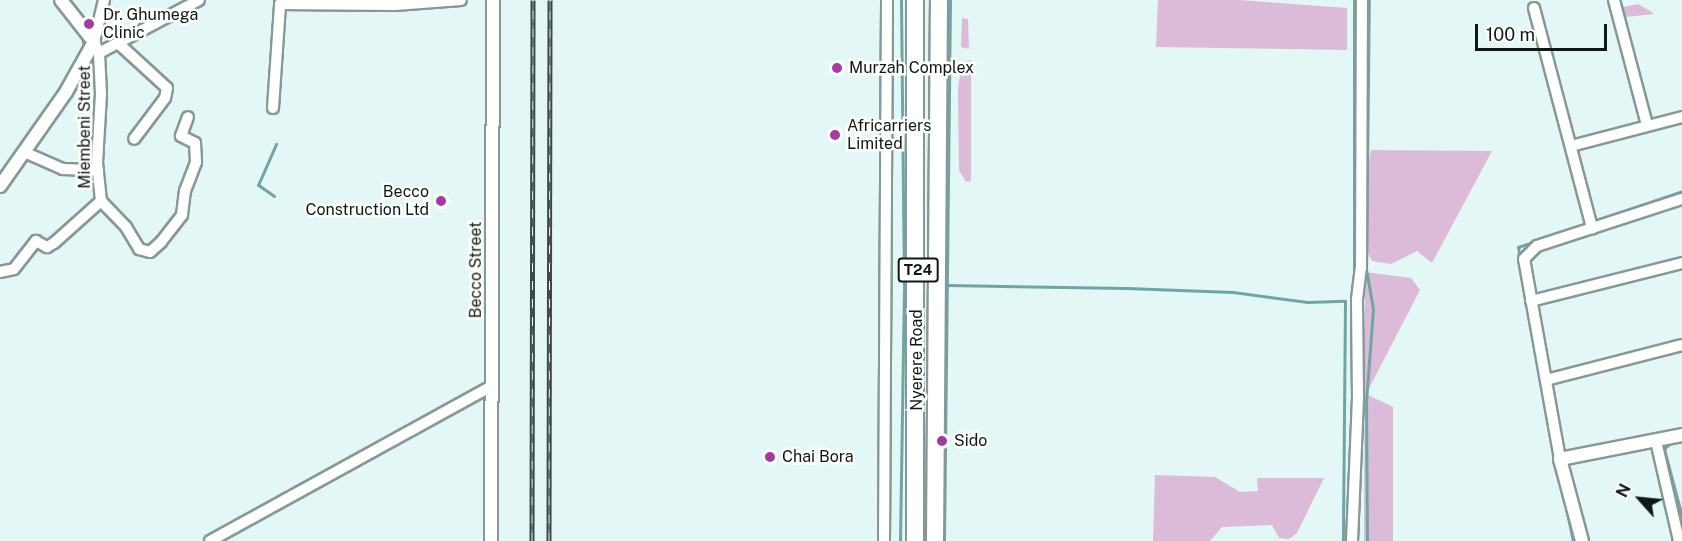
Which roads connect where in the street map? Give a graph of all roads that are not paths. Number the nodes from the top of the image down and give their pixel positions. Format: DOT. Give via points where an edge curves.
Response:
graph roads {
  1 [pos="61,0"];
  2 [pos="104,0"];
  3 [pos="199,0"];
  4 [pos="461,0"];
  5 [pos="493,0"];
  6 [pos="887,0"];
  7 [pos="915,0"];
  8 [pos="939,0"];
  9 [pos="1362,0"];
  10 [pos="1614,0"];
  11 [pos="365,1"];
  12 [pos="278,2"];
  13 [pos="1534,8"];
  14 [pos="119,44"];
  15 [pos="96,47"];
  16 [pos="273,108"];
  17 [pos="188,117"];
  18 [pos="1682,117"];
  19 [pos="1647,125"];
  20 [pos="134,140"];
  21 [pos="1571,146"];
  22 [pos="24,152"];
  23 [pos="98,170"];
  24 [pos="0,186"];
  25 [pos="1682,199"];
  26 [pos="101,201"];
  27 [pos="1592,228"];
  28 [pos="1682,263"];
  29 [pos="0,272"];
  30 [pos="1531,301"];
  31 [pos="1682,345"];
  32 [pos="1546,380"];
  33 [pos="492,386"];
  34 [pos="1682,435"];
  35 [pos="1656,441"];
  36 [pos="1560,459"];
  37 [pos="1678,519"];
  38 [pos="210,541"];
  39 [pos="491,541"];
  40 [pos="884,541"];
  41 [pos="915,541"];
  42 [pos="935,541"];
  43 [pos="1352,541"];
  44 [pos="1582,541"];
  45 [pos="1679,541"];
  1 -- 15 [label="street"];
  2 -- 15 [label="street"];
  3 -- 14 [label="street, Miembeni Street"];
  4 -- 11 [label="street" via="395,5"];
  5 -- 33 [label="street, Becco Street"];
  6 -- 40 [label="street"];
  7 -- 41 [label="highway, Nyerere Road / T24"];
  8 -- 42 [label="highway, Nyerere Road / T24"];
  9 -- 43 [label="street" via="1361,268"];
  10 -- 19 [label="street"];
  11 -- 12 [label="street"];
  12 -- 16 [label="street"];
  13 -- 21 [label="street"];
  14 -- 15 [label="street, Miembeni Street"];
  14 -- 20 [label="street" via="167,88 165,98"];
  15 -- 22 [label="street"];
  15 -- 23 [label="street, Miembeni Street"];
  17 -- 26 [label="street" via="181,134 184,141 195,143 196,162 185,191 182,215 161,242 150,252 139,249 126,227"];
  18 -- 19 [label="street"];
  19 -- 21 [label="street"];
  21 -- 27 [label="street"];
  22 -- 23 [label="street" via="63,169"];
  22 -- 24 [label="street"];
  23 -- 26 [label="street, Miembeni Street"];
  25 -- 27 [label="street"];
  26 -- 29 [label="street" via="54,243 47,247 36,242 14,269"];
  27 -- 30 [label="street" via="1528,252 1524,265"];
  28 -- 30 [label="street"];
  30 -- 32 [label="street"];
  31 -- 32 [label="street"];
  32 -- 36 [label="street"];
  33 -- 38 [label="street"];
  33 -- 39 [label="street, Becco Street"];
  34 -- 35 [label="street"];
  35 -- 36 [label="street"];
  35 -- 37 [label="street"];
  36 -- 44 [label="street"];
  37 -- 45 [label="street"];
}
